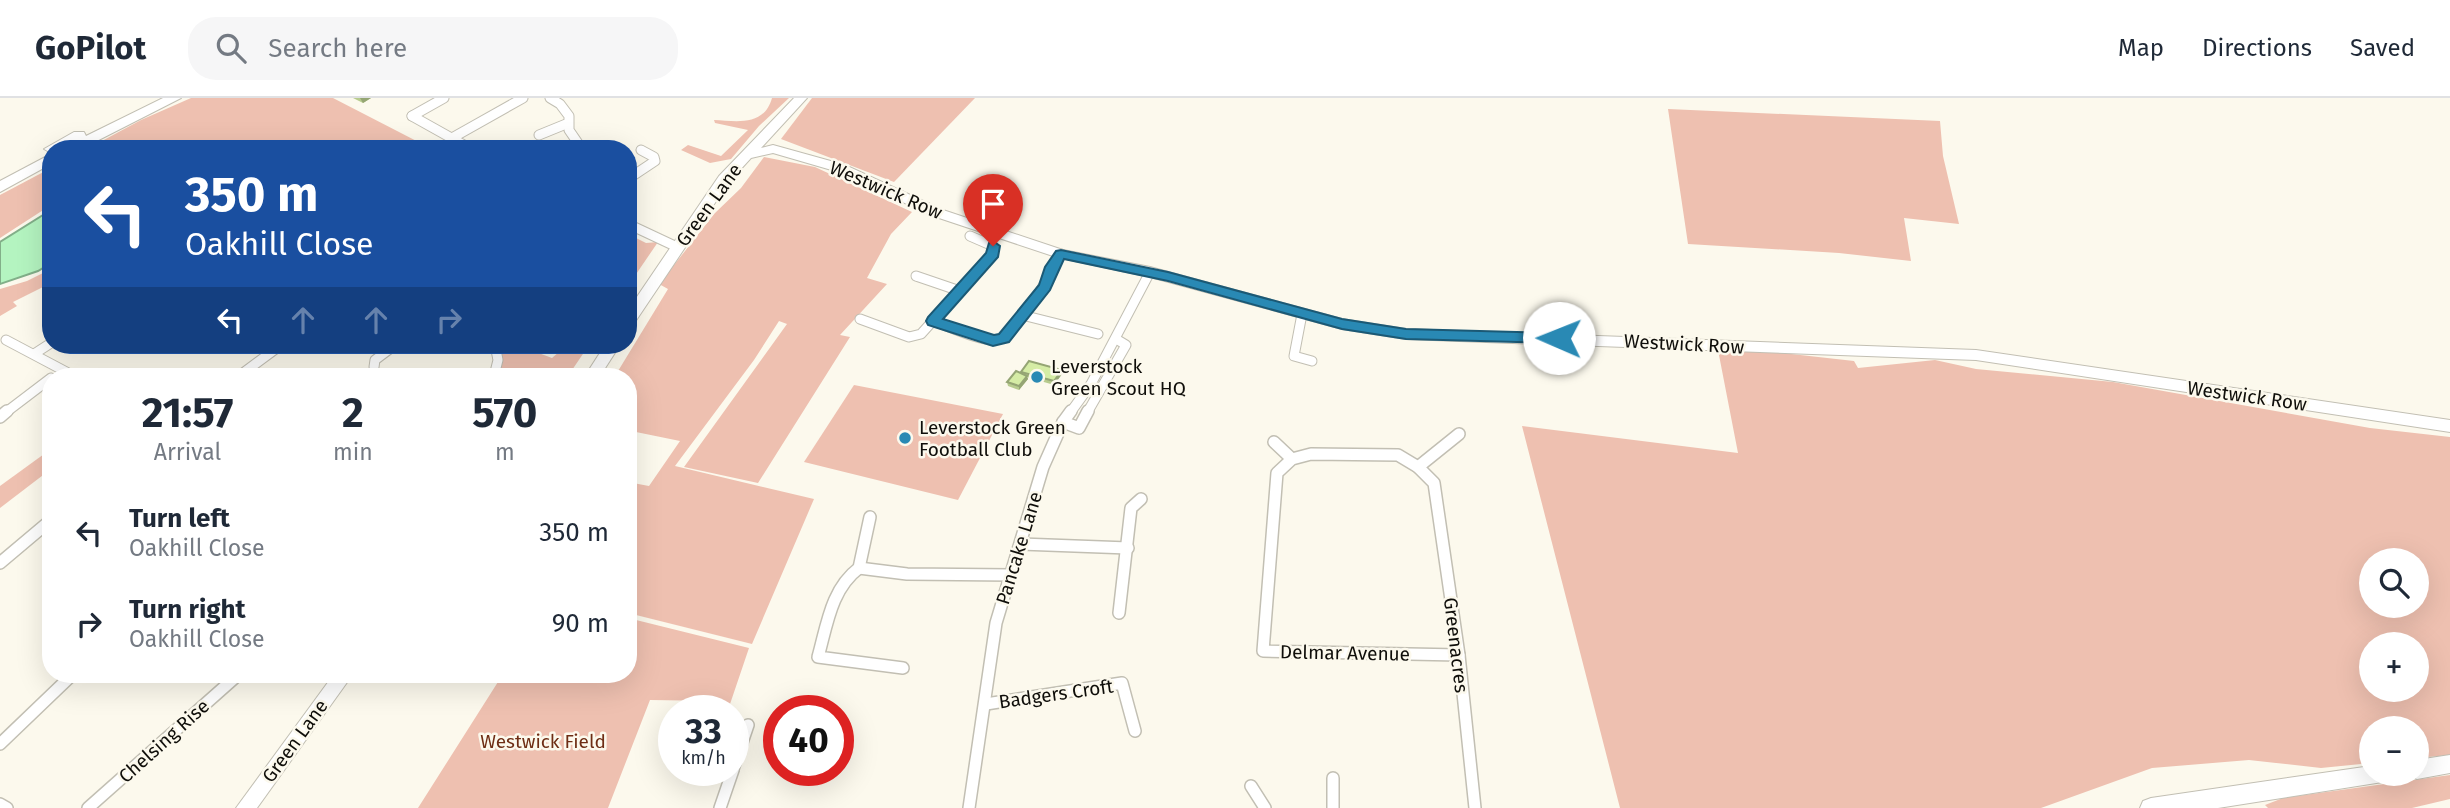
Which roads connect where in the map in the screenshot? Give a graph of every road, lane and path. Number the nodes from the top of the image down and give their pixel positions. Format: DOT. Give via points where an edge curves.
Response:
graph roads {
  1 [pos="156,98"];
  2 [pos="174,98"];
  3 [pos="444,98"];
  4 [pos="523,98"];
  5 [pos="550,98"];
  6 [pos="801,98"];
  7 [pos="566,124"];
  8 [pos="539,135"];
  9 [pos="452,138"];
  10 [pos="70,140"];
  11 [pos="88,140"];
  12 [pos="455,140"];
  13 [pos="574,140"];
  14 [pos="768,143"];
  15 [pos="641,150"];
  16 [pos="42,154"];
  17 [pos="42,164"];
  18 [pos="637,173"];
  19 [pos="0,176"];
  20 [pos="0,187"];
  21 [pos="637,228"];
  22 [pos="970,236"];
  23 [pos="677,247"];
  24 [pos="1061,254"];
  25 [pos="1150,272"];
  26 [pos="916,276"];
  27 [pos="960,291"];
  28 [pos="637,307"];
  29 [pos="1302,313"];
  30 [pos="1022,315"];
  31 [pos="860,319"];
  32 [pos="933,321"];
  33 [pos="1098,334"];
  34 [pos="6,340"];
  35 [pos="42,349"];
  36 [pos="34,354"];
  37 [pos="269,354"];
  38 [pos="383,354"];
  39 [pos="1312,361"];
  40 [pos="374,367"];
  41 [pos="49,368"];
  42 [pos="250,368"];
  43 [pos="42,386"];
  44 [pos="1096,386"];
  45 [pos="0,417"];
  46 [pos="1063,422"];
  47 [pos="2450,426"];
  48 [pos="1460,434"];
  49 [pos="1274,442"];
  50 [pos="1292,459"];
  51 [pos="1418,467"];
  52 [pos="1141,499"];
  53 [pos="870,517"];
  54 [pos="42,528"];
  55 [pos="1021,544"];
  56 [pos="1128,548"];
  57 [pos="0,563"];
  58 [pos="859,568"];
  59 [pos="1011,575"];
  60 [pos="1119,612"];
  61 [pos="1459,656"];
  62 [pos="904,668"];
  63 [pos="64,683"];
  64 [pos="229,683"];
  65 [pos="337,683"];
  66 [pos="986,704"];
  67 [pos="1135,731"];
  68 [pos="0,744"];
  69 [pos="2450,764"];
  70 [pos="2429,767"];
  71 [pos="2359,777"];
  72 [pos="1333,778"];
  73 [pos="727,786"];
  74 [pos="1251,786"];
  75 [pos="0,804"];
  76 [pos="7,808"];
  77 [pos="88,808"];
  78 [pos="246,808"];
  79 [pos="720,808"];
  80 [pos="969,808"];
  81 [pos="1265,808"];
  82 [pos="1333,808"];
  83 [pos="1475,808"];
  84 [pos="2151,808"];
  1 -- 10 [label="main road"];
  2 -- 11 [label="main road"];
  3 -- 9 [label="street" via="412,116"];
  4 -- 9 [label="street"];
  5 -- 7 [label="street" via="569,116"];
  6 -- 14 [label="street, Green Lane"];
  7 -- 8 [label="street"];
  7 -- 13 [label="street"];
  9 -- 12 [label="street"];
  14 -- 23 [label="street, Green Lane" via="746,155 724,179"];
  14 -- 24 [label="street, Westwick Row" via="840,168 938,213"];
  15 -- 18 [label="street" via="655,161"];
  16 -- 19 [label="main road"];
  17 -- 20 [label="main road"];
  21 -- 23 [label="street"];
  22 -- 27 [label="street" via="993,246 993,254"];
  23 -- 28 [label="street, Green Lane"];
  24 -- 25 [label="street, Westwick Row"];
  24 -- 30 [label="street" via="1045,286"];
  25 -- 29 [label="street, Westwick Row"];
  25 -- 44 [label="street, Pancake Lane"];
  26 -- 27 [label="street"];
  27 -- 32 [label="street"];
  29 -- 39 [label="street" via="1294,356"];
  29 -- 47 [label="street, Westwick Row" via="1406,334 1976,355"];
  30 -- 32 [label="street" via="1004,338 993,341"];
  30 -- 33 [label="street"];
  31 -- 32 [label="street" via="909,337 921,334"];
  34 -- 36 [label="street"];
  35 -- 36 [label="street"];
  36 -- 41 [label="street"];
  37 -- 42 [label="street"];
  38 -- 40 [label="street"];
  43 -- 45 [label="street"];
  44 -- 46 [label="street, Pancake Lane"];
  44 -- 46 [label="street" via="1079,428"];
  46 -- 55 [label="street, Pancake Lane" via="1043,467"];
  48 -- 51 [label="street"];
  49 -- 50 [label="street"];
  50 -- 51 [label="street" via="1311,453 1398,455"];
  50 -- 61 [label="street, Delmar Avenue" via="1277,473 1263,650"];
  51 -- 61 [label="street, Greenacres" via="1434,483"];
  52 -- 56 [label="street" via="1131,508"];
  53 -- 58 [label="street"];
  54 -- 57 [label="street"];
  55 -- 56 [label="street"];
  55 -- 59 [label="street, Pancake Lane"];
  56 -- 60 [label="street"];
  58 -- 59 [label="street" via="907,574"];
  58 -- 62 [label="street" via="846,575 840,586 818,657"];
  59 -- 66 [label="street, Pancake Lane" via="996,624"];
  61 -- 83 [label="street, Greenacres"];
  63 -- 68 [label="street"];
  64 -- 77 [label="street, Chelsing Rise"];
  65 -- 78 [label="street, Green Lane"];
  66 -- 67 [label="street, Badgers Croft" via="1122,683"];
  66 -- 80 [label="street, Pancake Lane"];
  69 -- 70 [label="main road"];
  71 -- 84 [label="main road"];
  72 -- 82 [label="street"];
  73 -- 79 [label="street"];
  74 -- 81 [label="street"];
  75 -- 76 [label="street"];
}
